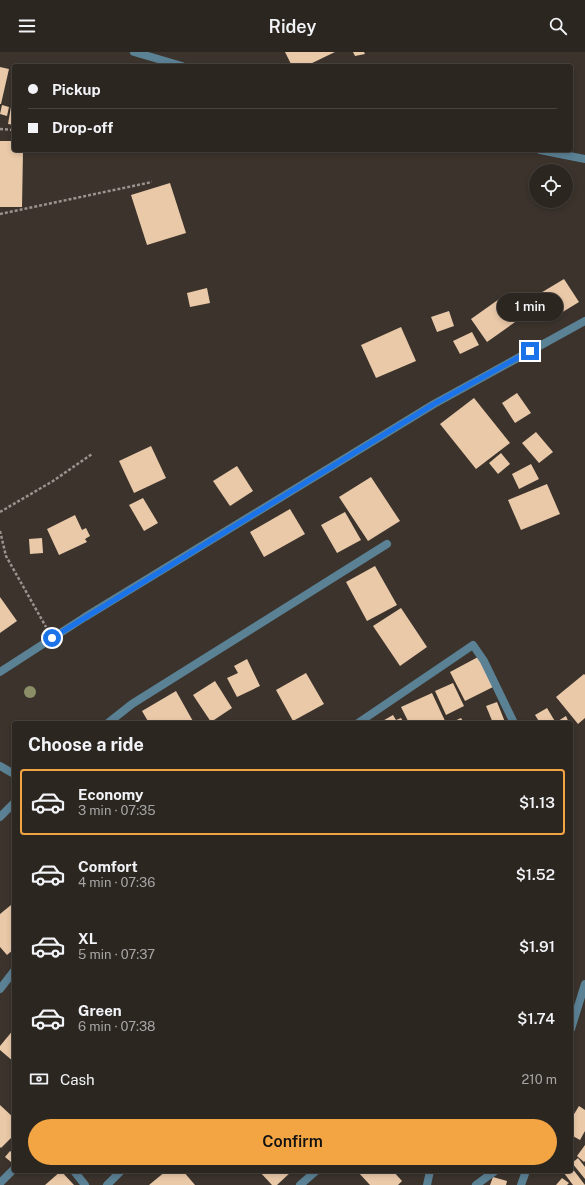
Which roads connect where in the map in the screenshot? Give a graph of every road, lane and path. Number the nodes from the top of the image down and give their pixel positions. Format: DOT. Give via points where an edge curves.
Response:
graph roads {
  1 [pos="134,52"];
  2 [pos="175,64"];
  3 [pos="0,129"];
  4 [pos="12,130"];
  5 [pos="550,152"];
  6 [pos="585,159"];
  7 [pos="152,182"];
  8 [pos="0,214"];
  9 [pos="585,321"];
  10 [pos="92,454"];
  11 [pos="0,512"];
  12 [pos="0,531"];
  13 [pos="387,544"];
  14 [pos="52,638"];
  15 [pos="0,672"];
  16 [pos="111,721"];
  17 [pos="361,721"];
  18 [pos="513,721"];
  19 [pos="0,766"];
  20 [pos="12,773"];
  21 [pos="12,804"];
  22 [pos="0,817"];
  23 [pos="12,974"];
  24 [pos="585,984"];
  25 [pos="0,989"];
  26 [pos="573,1023"];
  27 [pos="12,1171"];
  28 [pos="76,1173"];
  29 [pos="119,1173"];
  30 [pos="314,1173"];
  31 [pos="430,1173"];
  32 [pos="492,1173"];
  33 [pos="525,1173"];
  34 [pos="0,1183"];
  35 [pos="85,1185"];
  36 [pos="107,1185"];
  37 [pos="300,1185"];
  38 [pos="427,1185"];
  39 [pos="476,1185"];
  40 [pos="521,1185"];
  1 -- 2 [label="street"];
  3 -- 4 [label="path"];
  5 -- 6 [label="street"];
  7 -- 8 [label="path"];
  9 -- 14 [label="street" via="434,404"];
  10 -- 11 [label="path" via="54,481"];
  12 -- 14 [label="path" via="6,556"];
  13 -- 16 [label="street" via="132,704"];
  14 -- 15 [label="street"];
  17 -- 18 [label="street" via="473,645 484,661"];
  19 -- 20 [label="street"];
  21 -- 22 [label="street"];
  23 -- 25 [label="street"];
  24 -- 26 [label="street"];
  27 -- 34 [label="street"];
  28 -- 35 [label="street"];
  29 -- 36 [label="street"];
  30 -- 37 [label="street"];
  31 -- 38 [label="street"];
  32 -- 39 [label="street"];
  33 -- 40 [label="street"];
}
